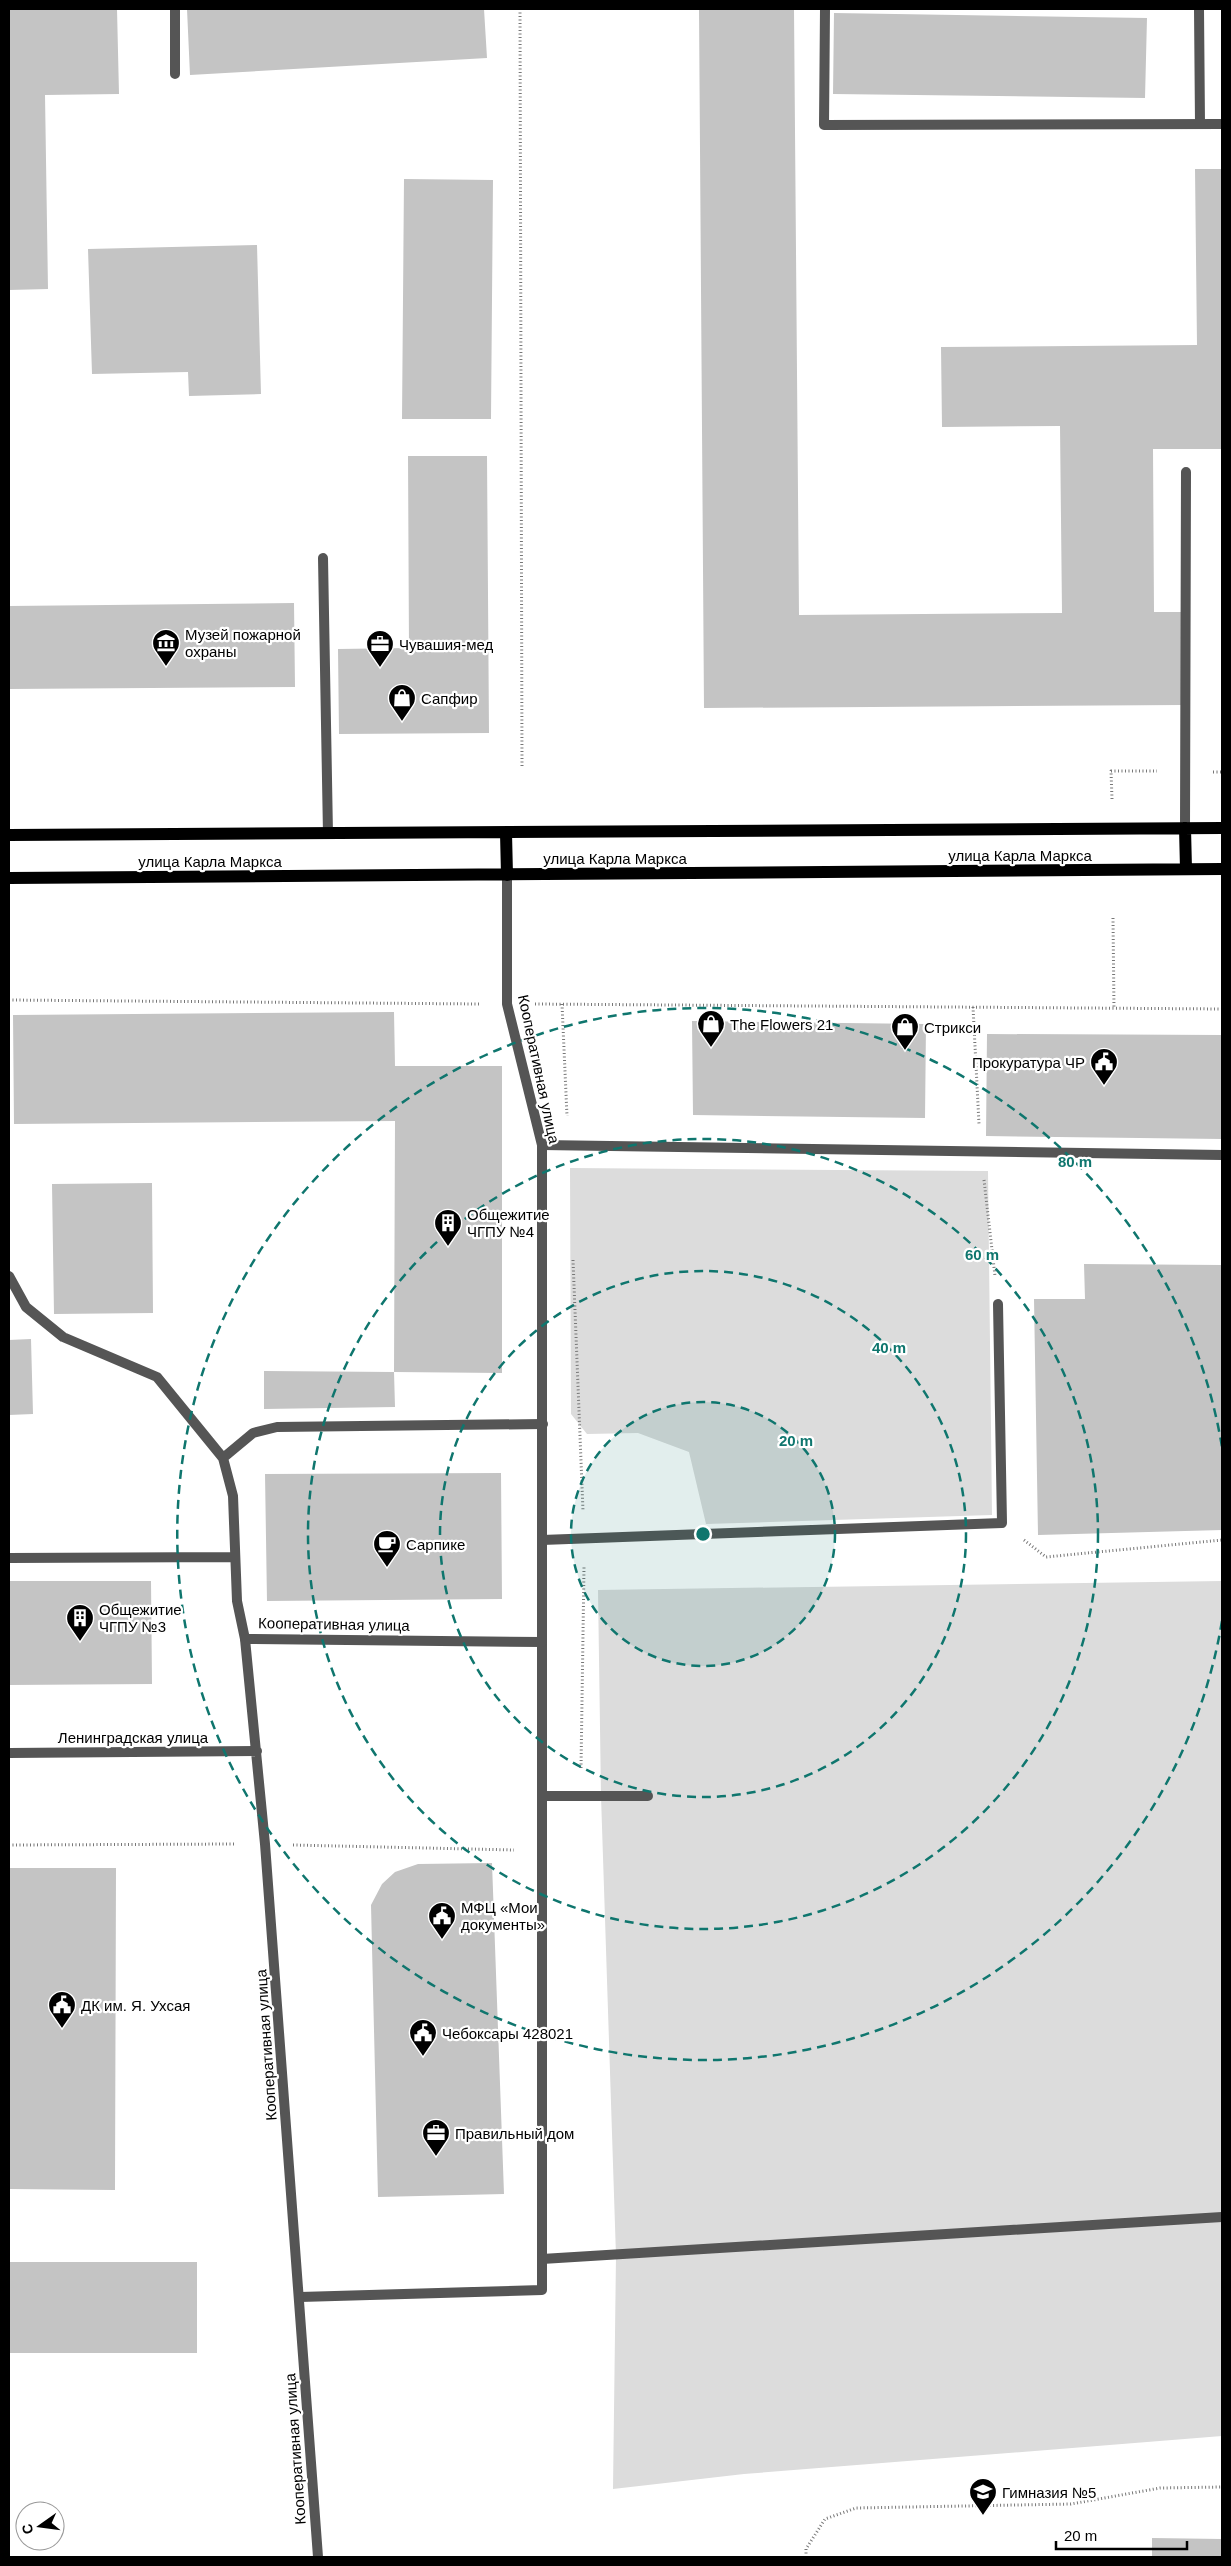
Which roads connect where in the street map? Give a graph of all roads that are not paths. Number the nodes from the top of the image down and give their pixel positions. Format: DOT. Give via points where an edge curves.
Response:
graph roads {
  1 [pos="174,9"];
  2 [pos="825,9"];
  3 [pos="1198,9"];
  4 [pos="175,74"];
  5 [pos="1200,124"];
  6 [pos="1222,124"];
  7 [pos="1186,472"];
  8 [pos="324,558"];
  9 [pos="1185,828"];
  10 [pos="1222,828"];
  11 [pos="506,833"];
  12 [pos="328,834"];
  13 [pos="9,835"];
  14 [pos="1186,869"];
  15 [pos="1222,869"];
  16 [pos="507,875"];
  17 [pos="9,878"];
  18 [pos="542,1145"];
  19 [pos="1222,1156"];
  20 [pos="9,1276"];
  21 [pos="998,1304"];
  22 [pos="542,1424"];
  23 [pos="223,1458"];
  24 [pos="542,1540"];
  25 [pos="235,1557"];
  26 [pos="9,1558"];
  27 [pos="245,1639"];
  28 [pos="542,1642"];
  29 [pos="257,1751"];
  30 [pos="9,1753"];
  31 [pos="542,1796"];
  32 [pos="648,1796"];
  33 [pos="1222,2217"];
  34 [pos="542,2259"];
  35 [pos="300,2297"];
  36 [pos="318,2557"];
  1 -- 4 [label="street"];
  2 -- 5 [label="street" via="824,124"];
  3 -- 5 [label="street"];
  5 -- 6 [label="street"];
  7 -- 9 [label="street"];
  8 -- 12 [label="street"];
  9 -- 10 [label="main road, улица Карла Маркса"];
  9 -- 11 [label="main road, улица Карла Маркса"];
  9 -- 14 [label="main road"];
  11 -- 12 [label="main road, улица Карла Маркса"];
  11 -- 16 [label="main road"];
  12 -- 13 [label="main road, улица Карла Маркса"];
  14 -- 15 [label="main road, улица Карла Маркса"];
  14 -- 16 [label="main road, улица Карла Маркса"];
  16 -- 17 [label="main road, улица Карла Маркса"];
  16 -- 18 [label="street, Кооперативная улица" via="507,1004"];
  18 -- 19 [label="street"];
  18 -- 22 [label="street, Кооперативная улица"];
  20 -- 23 [label="street" via="26,1306 63,1337 157,1376"];
  21 -- 24 [label="street" via="1002,1523"];
  22 -- 23 [label="street" via="277,1427 253,1433"];
  22 -- 24 [label="street, Кооперативная улица"];
  23 -- 25 [label="street" via="233,1496"];
  24 -- 28 [label="street, Кооперативная улица"];
  25 -- 26 [label="street"];
  25 -- 27 [label="street" via="237,1600"];
  27 -- 28 [label="street, Кооперативная улица"];
  27 -- 29 [label="street, Кооперативная улица"];
  28 -- 31 [label="street"];
  29 -- 30 [label="street, Ленинградская улица"];
  29 -- 35 [label="street, Кооперативная улица"];
  31 -- 32 [label="street"];
  31 -- 34 [label="street"];
  33 -- 34 [label="street"];
  34 -- 35 [label="street" via="542,2290"];
  35 -- 36 [label="street, Кооперативная улица"];
}
